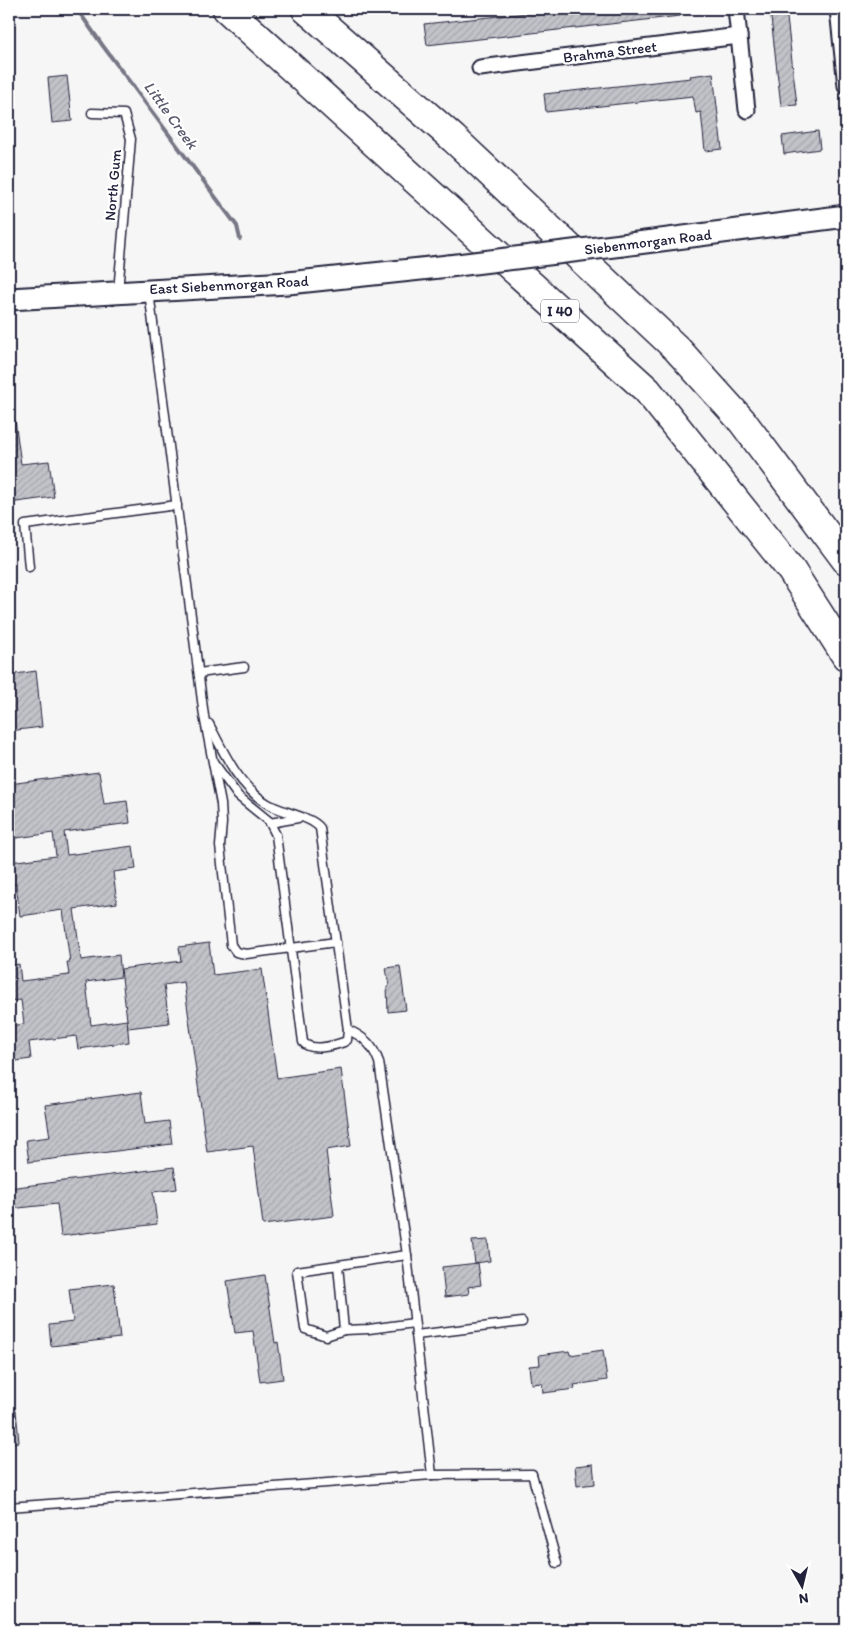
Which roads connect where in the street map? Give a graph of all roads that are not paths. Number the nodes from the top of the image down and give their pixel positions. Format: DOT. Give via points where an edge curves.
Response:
graph roads {
  1 [pos="227,9"];
  2 [pos="306,9"];
  3 [pos="736,9"];
  4 [pos="838,9"];
  5 [pos="739,36"];
  6 [pos="480,68"];
  7 [pos="846,86"];
  8 [pos="747,110"];
  9 [pos="92,113"];
  10 [pos="846,216"];
  11 [pos="449,266"];
  12 [pos="149,290"];
  13 [pos="118,292"];
  14 [pos="9,299"];
  15 [pos="177,506"];
  16 [pos="846,560"];
  17 [pos="29,567"];
  18 [pos="846,656"];
  19 [pos="244,667"];
  20 [pos="199,673"];
  21 [pos="204,716"];
  22 [pos="213,761"];
  23 [pos="303,818"];
  24 [pos="270,822"];
  25 [pos="336,942"];
  26 [pos="290,948"];
  27 [pos="348,1030"];
  28 [pos="407,1256"];
  29 [pos="338,1265"];
  30 [pos="414,1322"];
  31 [pos="522,1322"];
  32 [pos="344,1330"];
  33 [pos="416,1335"];
  34 [pos="432,1475"];
  35 [pos="9,1506"];
  36 [pos="557,1563"];
  1 -- 18 [label="highway, I 40" via="647,390 791,570"];
  2 -- 16 [label="highway" via="461,146 677,349 742,421"];
  3 -- 5 [label="street"];
  4 -- 7 [label="street"];
  5 -- 6 [label="street, Brahma Street"];
  5 -- 8 [label="street"];
  9 -- 13 [label="lane, North Gum" via="124,114 131,139"];
  10 -- 11 [label="street, Siebenmorgan Road, bridge"];
  11 -- 12 [label="street, East Siebenmorgan Road" via="288,283"];
  12 -- 13 [label="street, East Siebenmorgan Road"];
  12 -- 15 [label="lane"];
  13 -- 14 [label="street, East Siebenmorgan Road"];
  15 -- 17 [label="lane" via="25,525"];
  15 -- 20 [label="lane"];
  19 -- 20 [label="lane"];
  20 -- 21 [label="lane"];
  21 -- 22 [label="lane"];
  21 -- 23 [label="lane" via="247,788 268,804"];
  22 -- 24 [label="lane" via="238,796"];
  22 -- 26 [label="lane" via="221,804 220,846 232,949 246,954"];
  23 -- 24 [label="lane"];
  23 -- 25 [label="lane" via="317,824 322,834"];
  24 -- 26 [label="lane" via="276,835"];
  25 -- 26 [label="lane"];
  25 -- 27 [label="lane"];
  26 -- 27 [label="lane" via="304,1044 313,1048 344,1042"];
  27 -- 28 [label="lane" via="360,1035 379,1062"];
  28 -- 29 [label="lane"];
  28 -- 30 [label="lane"];
  29 -- 32 [label="lane"];
  29 -- 32 [label="lane" via="297,1271 305,1329 326,1336"];
  30 -- 32 [label="lane"];
  30 -- 33 [label="lane"];
  31 -- 33 [label="lane"];
  33 -- 34 [label="lane"];
  34 -- 35 [label="lane"];
  34 -- 36 [label="lane" via="532,1474"];
}
